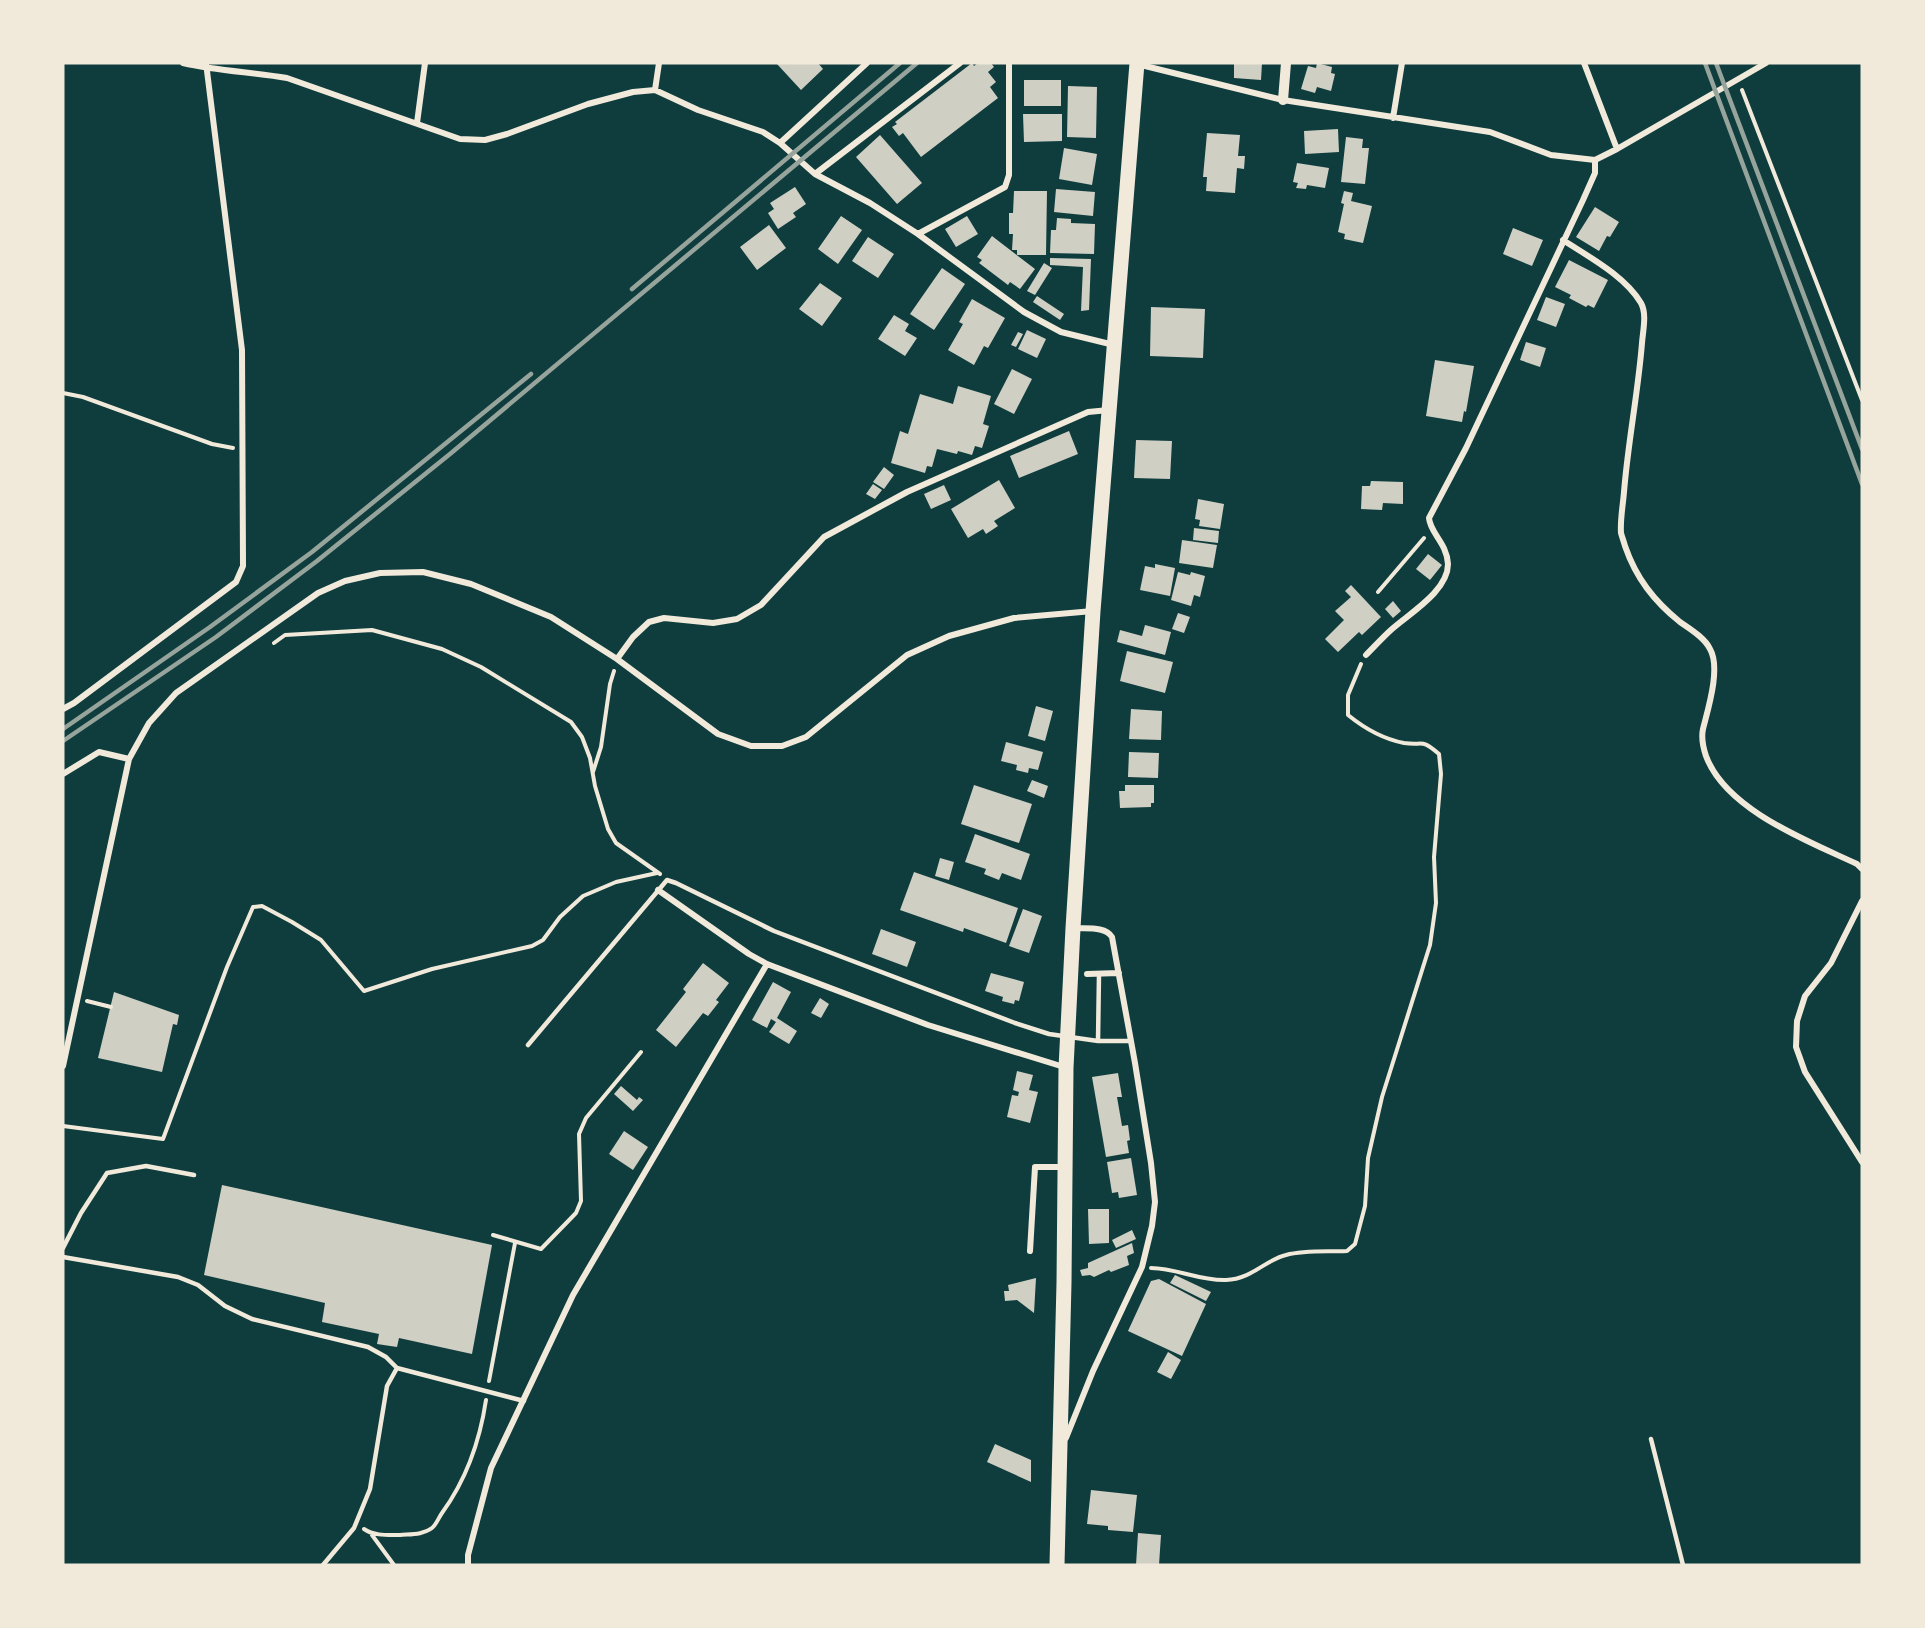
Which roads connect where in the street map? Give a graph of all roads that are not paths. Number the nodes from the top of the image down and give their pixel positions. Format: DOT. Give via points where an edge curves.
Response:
graph roads {
  1 [pos="183,63"];
  2 [pos="425,63"];
  3 [pos="659,63"];
  4 [pos="867,63"];
  5 [pos="960,63"];
  6 [pos="1009,63"];
  7 [pos="1286,63"];
  8 [pos="1402,63"];
  9 [pos="1584,63"];
  10 [pos="1766,63"];
  11 [pos="1137,64"];
  12 [pos="206,66"];
  13 [pos="655,90"];
  14 [pos="1283,100"];
  15 [pos="1393,118"];
  16 [pos="417,123"];
  17 [pos="780,143"];
  18 [pos="1617,149"];
  19 [pos="1595,160"];
  20 [pos="815,174"];
  21 [pos="918,234"];
  22 [pos="1563,240"];
  23 [pos="1114,345"];
  24 [pos="1110,410"];
  25 [pos="1093,611"];
  26 [pos="1366,655"];
  27 [pos="617,659"];
  28 [pos="63,710"];
  29 [pos="129,759"];
  30 [pos="63,774"];
  31 [pos="1862,869"];
  32 [pos="658,890"];
  33 [pos="1862,901"];
  34 [pos="1073,928"];
  35 [pos="767,964"];
  36 [pos="1119,973"];
  37 [pos="1087,974"];
  38 [pos="1099,974"];
  39 [pos="1098,1041"];
  40 [pos="1131,1041"];
  41 [pos="528,1045"];
  42 [pos="63,1066"];
  43 [pos="1066,1068"];
  44 [pos="1862,1162"];
  45 [pos="1064,1167"];
  46 [pos="194,1175"];
  47 [pos="63,1248"];
  48 [pos="1030,1251"];
  49 [pos="63,1257"];
  50 [pos="397,1368"];
  51 [pos="524,1401"];
  52 [pos="1651,1439"];
  53 [pos="1059,1461"];
  54 [pos="322,1565"];
  55 [pos="468,1565"];
  56 [pos="1057,1565"];
  57 [pos="1683,1565"];
  1 -- 12 [label="street"];
  2 -- 16 [label="street"];
  3 -- 13 [label="street"];
  4 -- 17 [label="street"];
  5 -- 20 [label="street"];
  6 -- 21 [label="street" via="1009,175 1005,187"];
  7 -- 14 [label="street"];
  8 -- 15 [label="street"];
  9 -- 18 [label="street"];
  10 -- 18 [label="street"];
  11 -- 14 [label="street"];
  11 -- 23 [label="main road"];
  12 -- 16 [label="street" via="287,78"];
  12 -- 28 [label="street" via="242,350 243,566 236,582"];
  13 -- 16 [label="street" via="588,104 484,140 460,139"];
  13 -- 17 [label="street" via="698,110 763,132"];
  14 -- 15 [label="street"];
  15 -- 19 [label="street" via="1490,132 1551,155"];
  17 -- 20 [label="street"];
  18 -- 19 [label="street"];
  19 -- 22 [label="street" via="1595,173"];
  20 -- 21 [label="street" via="870,202"];
  21 -- 23 [label="street" via="1024,312 1061,332"];
  22 -- 26 [label="street" via="1429,518 1446,549 1446,574 1427,601"];
  22 -- 31 [label="street" via="1608,270 1642,304 1640,367 1621,532 1639,578 1653,597 1710,648 1713,683 1701,736 1712,770 1742,804"];
  23 -- 24 [label="main road"];
  24 -- 25 [label="main road"];
  24 -- 27 [label="street" via="1088,412 908,492 824,537 761,605 737,619 713,623 664,618 649,622"];
  25 -- 27 [label="street" via="1014,618 949,636 907,655 806,737 782,746 751,746 718,735"];
  25 -- 34 [label="main road"];
  27 -- 29 [label="street" via="551,617 471,584 423,572 380,573 345,581 318,593 176,693 149,723"];
  29 -- 30 [label="street" via="99,752"];
  29 -- 42 [label="street"];
  32 -- 35 [label="street"];
  32 -- 39 [label="lane" via="667,880 676,883 774,931 1015,1023 1049,1034"];
  32 -- 41 [label="lane"];
  33 -- 44 [label="street" via="1832,963 1805,996 1797,1022 1796,1047 1805,1072"];
  34 -- 36 [label="street" via="1108,932"];
  34 -- 43 [label="main road"];
  35 -- 43 [label="street" via="928,1025"];
  35 -- 51 [label="street" via="573,1295"];
  36 -- 38 [label="street"];
  36 -- 40 [label="street"];
  37 -- 38 [label="street"];
  38 -- 39 [label="lane"];
  39 -- 40 [label="lane"];
  40 -- 53 [label="street" via="1151,1163 1155,1202 1152,1226 1142,1267 1093,1371"];
  43 -- 45 [label="main road"];
  45 -- 48 [label="street" via="1035,1167"];
  45 -- 53 [label="main road"];
  46 -- 47 [label="lane" via="146,1166 107,1173"];
  49 -- 50 [label="lane" via="178,1277 252,1319 368,1347"];
  50 -- 51 [label="lane"];
  50 -- 54 [label="lane" via="387,1386 369,1489 355,1524"];
  51 -- 55 [label="street" via="491,1468"];
  52 -- 57 [label="lane"];
  53 -- 56 [label="main road"];
}
